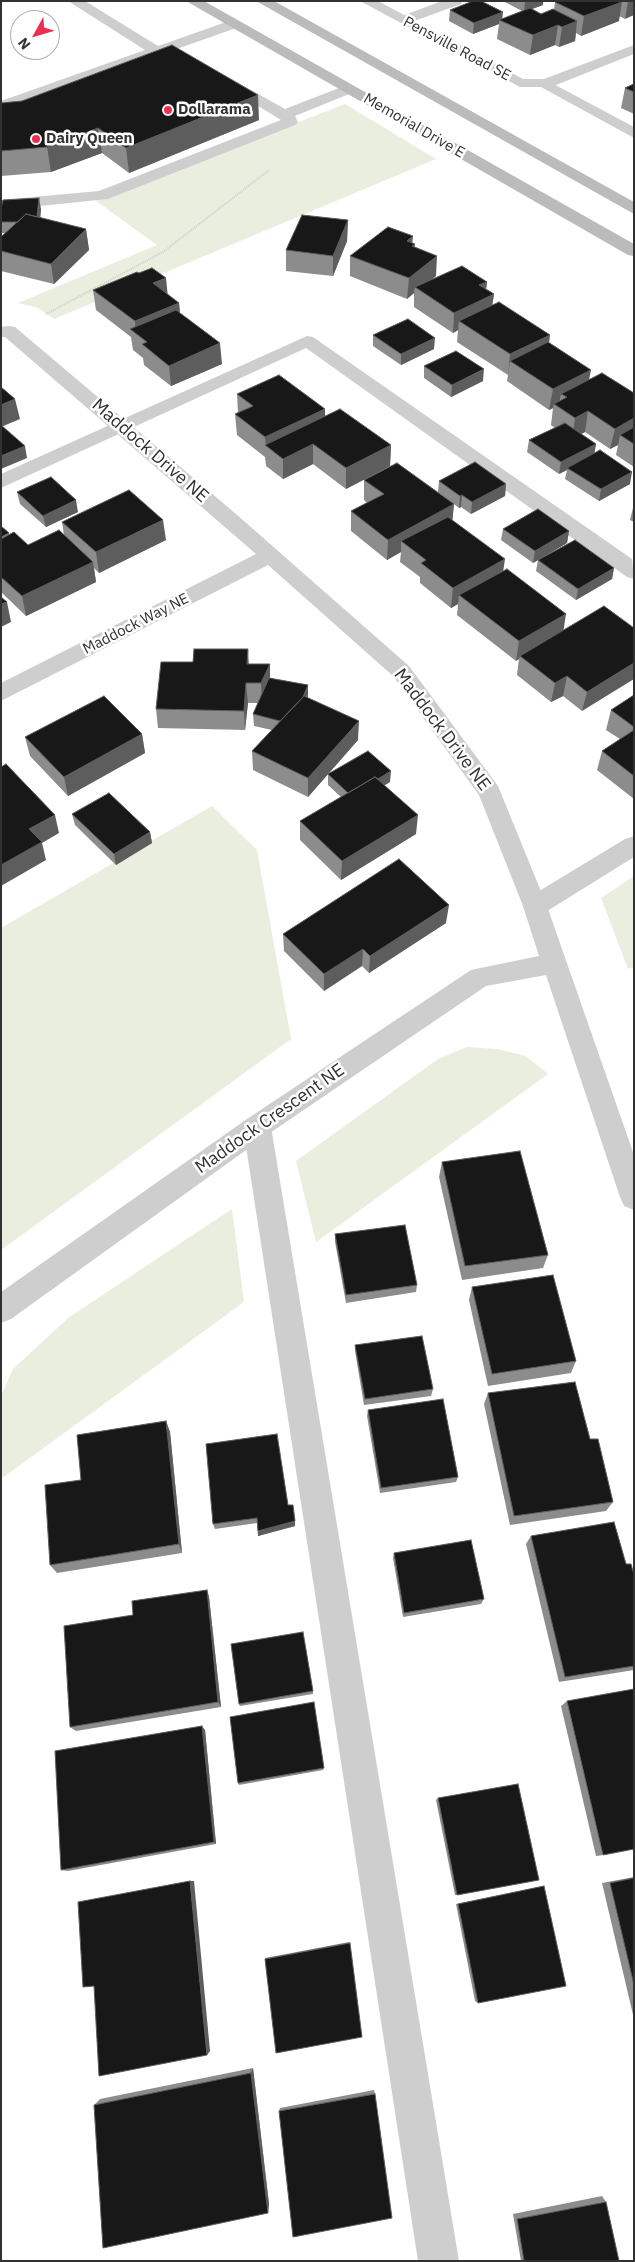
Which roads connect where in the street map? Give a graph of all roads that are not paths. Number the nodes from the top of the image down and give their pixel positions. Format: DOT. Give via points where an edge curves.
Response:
graph roads {
  1 [pos="75,1"];
  2 [pos="193,1"];
  3 [pos="263,1"];
  4 [pos="367,1"];
  5 [pos="456,1"];
  6 [pos="404,20"];
  7 [pos="234,24"];
  8 [pos="634,48"];
  9 [pos="163,49"];
  10 [pos="186,56"];
  11 [pos="211,71"];
  12 [pos="546,84"];
  13 [pos="349,89"];
  14 [pos="1,106"];
  15 [pos="283,115"];
  16 [pos="634,133"];
  17 [pos="1,205"];
  18 [pos="634,209"];
  19 [pos="634,251"];
  20 [pos="5,332"];
  21 [pos="120,426"];
  22 [pos="1,482"];
  23 [pos="270,555"];
  24 [pos="634,572"];
  25 [pos="1,693"];
  26 [pos="634,844"];
  27 [pos="535,906"];
  28 [pos="554,963"];
  29 [pos="257,1127"];
  30 [pos="634,1197"];
  31 [pos="1,1309"];
  32 [pos="439,2261"];
  1 -- 9 [label="street"];
  2 -- 7 [label="main road, Memorial Drive E"];
  3 -- 18 [label="main road, Memorial Drive E"];
  4 -- 6 [label="street, Pensville Road SE"];
  5 -- 6 [label="street"];
  6 -- 12 [label="street, Pensville Road SE" via="520,83"];
  7 -- 9 [label="street"];
  7 -- 13 [label="main road, Memorial Drive E"];
  8 -- 12 [label="street, Pensville Road SE"];
  9 -- 10 [label="street"];
  9 -- 14 [label="street"];
  11 -- 15 [label="street"];
  12 -- 16 [label="street"];
  13 -- 15 [label="street"];
  13 -- 19 [label="main road, Memorial Drive E"];
  15 -- 17 [label="street" via="290,122 284,126 102,196"];
  20 -- 21 [label="street, Maddock Drive NE"];
  21 -- 22 [label="street"];
  21 -- 23 [label="street, Maddock Drive NE"];
  21 -- 24 [label="street" via="307,341"];
  23 -- 25 [label="street, Maddock Way NE"];
  23 -- 27 [label="street, Maddock Drive NE" via="401,672 490,792"];
  26 -- 27 [label="street"];
  27 -- 28 [label="street, Maddock Drive NE"];
  28 -- 29 [label="street, Maddock Crescent NE" via="480,977"];
  28 -- 30 [label="street, Maddock Drive NE"];
  29 -- 31 [label="street, Maddock Crescent NE"];
  29 -- 32 [label="street"];
}
